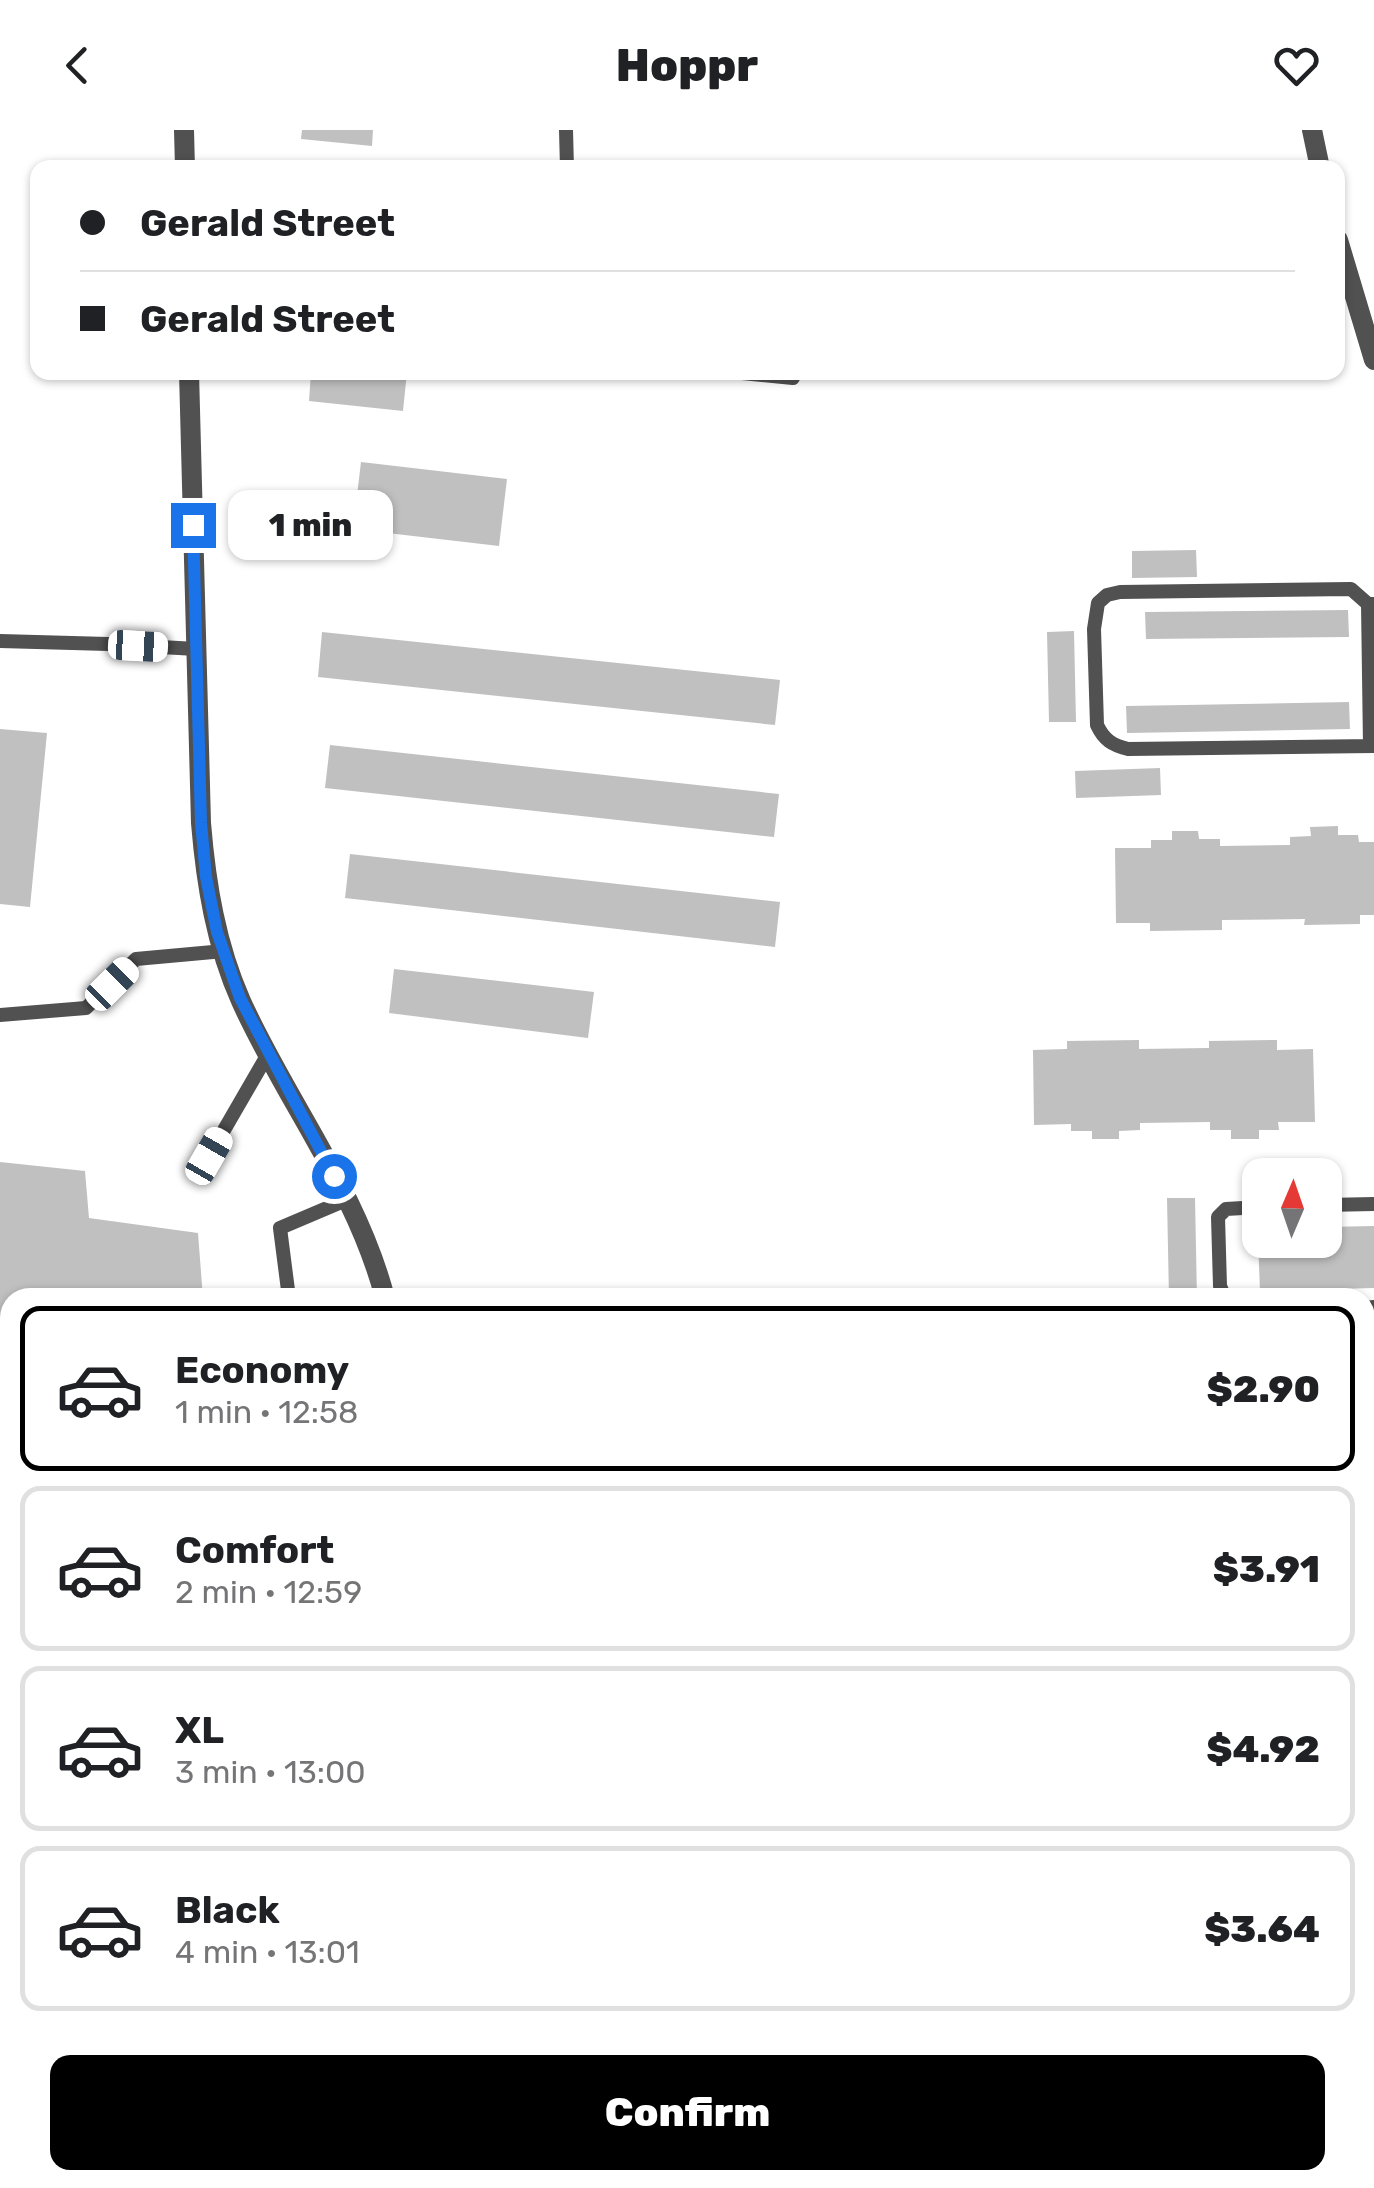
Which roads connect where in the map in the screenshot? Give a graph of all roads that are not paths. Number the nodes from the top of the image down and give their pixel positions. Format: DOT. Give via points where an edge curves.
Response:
graph roads {
  1 [pos="184,130"];
  2 [pos="566,130"];
  3 [pos="1312,130"];
  4 [pos="185,160"];
  5 [pos="567,160"];
  6 [pos="1318,160"];
  7 [pos="1345,263"];
  8 [pos="1374,360"];
  9 [pos="190,380"];
  10 [pos="1371,604"];
  11 [pos="0,642"];
  12 [pos="196,649"];
  13 [pos="1372,746"];
  14 [pos="224,952"];
  15 [pos="0,1015"];
  16 [pos="268,1054"];
  17 [pos="209,1156"];
  18 [pos="346,1200"];
  19 [pos="1374,1204"];
  20 [pos="1342,1205"];
  21 [pos="1242,1208"];
  22 [pos="288,1288"];
  23 [pos="382,1288"];
  24 [pos="1221,1288"];
  1 -- 4 [label="street"];
  2 -- 5 [label="lane"];
  3 -- 6 [label="street"];
  7 -- 8 [label="street"];
  9 -- 12 [label="street"];
  10 -- 13 [label="lane"];
  10 -- 13 [label="lane" via="1351,589 1120,592 1098,602 1094,629 1097,725 1113,745"];
  11 -- 12 [label="lane"];
  12 -- 14 [label="street" via="201,823"];
  14 -- 15 [label="lane" via="136,959 86,1008"];
  14 -- 16 [label="street"];
  16 -- 17 [label="lane"];
  16 -- 18 [label="street"];
  18 -- 22 [label="lane" via="280,1228"];
  18 -- 23 [label="street"];
  19 -- 20 [label="lane"];
  21 -- 24 [label="lane" via="1218,1217"];
}
